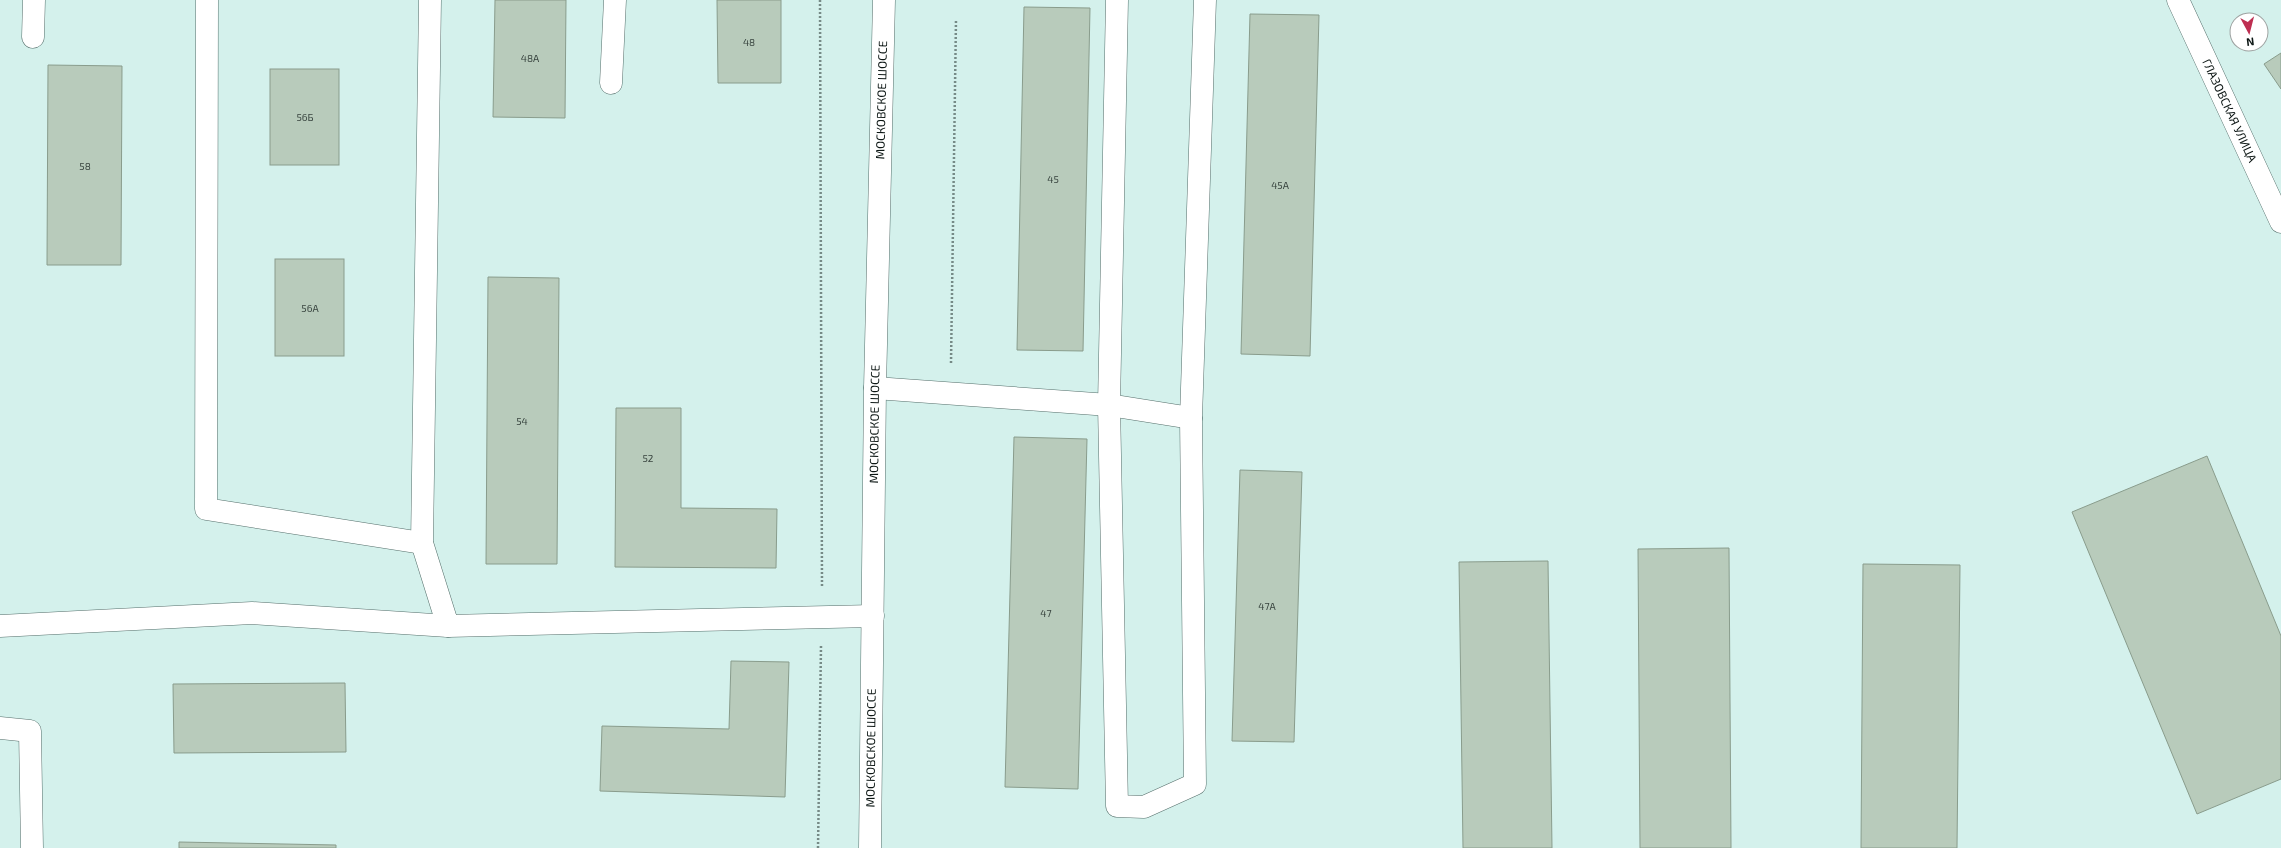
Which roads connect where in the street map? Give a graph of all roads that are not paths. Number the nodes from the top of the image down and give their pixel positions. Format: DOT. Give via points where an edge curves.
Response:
graph roads {
  1 [pos="34,0"];
  2 [pos="207,0"];
  3 [pos="430,0"];
  4 [pos="615,0"];
  5 [pos="884,0"];
  6 [pos="1117,0"];
  7 [pos="1205,0"];
  8 [pos="2178,0"];
  9 [pos="33,37"];
  10 [pos="611,83"];
  11 [pos="2279,211"];
  12 [pos="876,388"];
  13 [pos="1109,405"];
  14 [pos="1190,418"];
  15 [pos="422,543"];
  16 [pos="873,616"];
  17 [pos="0,626"];
  18 [pos="448,626"];
  19 [pos="0,728"];
  20 [pos="32,848"];
  21 [pos="870,848"];
  1 -- 9 [label="main road"];
  2 -- 15 [label="main road" via="206,509"];
  3 -- 15 [label="main road"];
  4 -- 10 [label="main road"];
  5 -- 12 [label="main road, МОСКОВСКОЕ ШОССЕ"];
  6 -- 13 [label="main road"];
  7 -- 14 [label="main road"];
  8 -- 11 [label="main road, ГЛАЗОВСКАЯ УЛИЦА"];
  12 -- 13 [label="main road"];
  12 -- 16 [label="main road, МОСКОВСКОЕ ШОССЕ"];
  13 -- 14 [label="main road"];
  13 -- 14 [label="main road" via="1117,806 1144,807 1195,784"];
  15 -- 18 [label="main road"];
  16 -- 18 [label="main road"];
  16 -- 21 [label="main road, МОСКОВСКОЕ ШОССЕ"];
  17 -- 18 [label="main road" via="252,613"];
  19 -- 20 [label="main road" via="30,731"];
}
